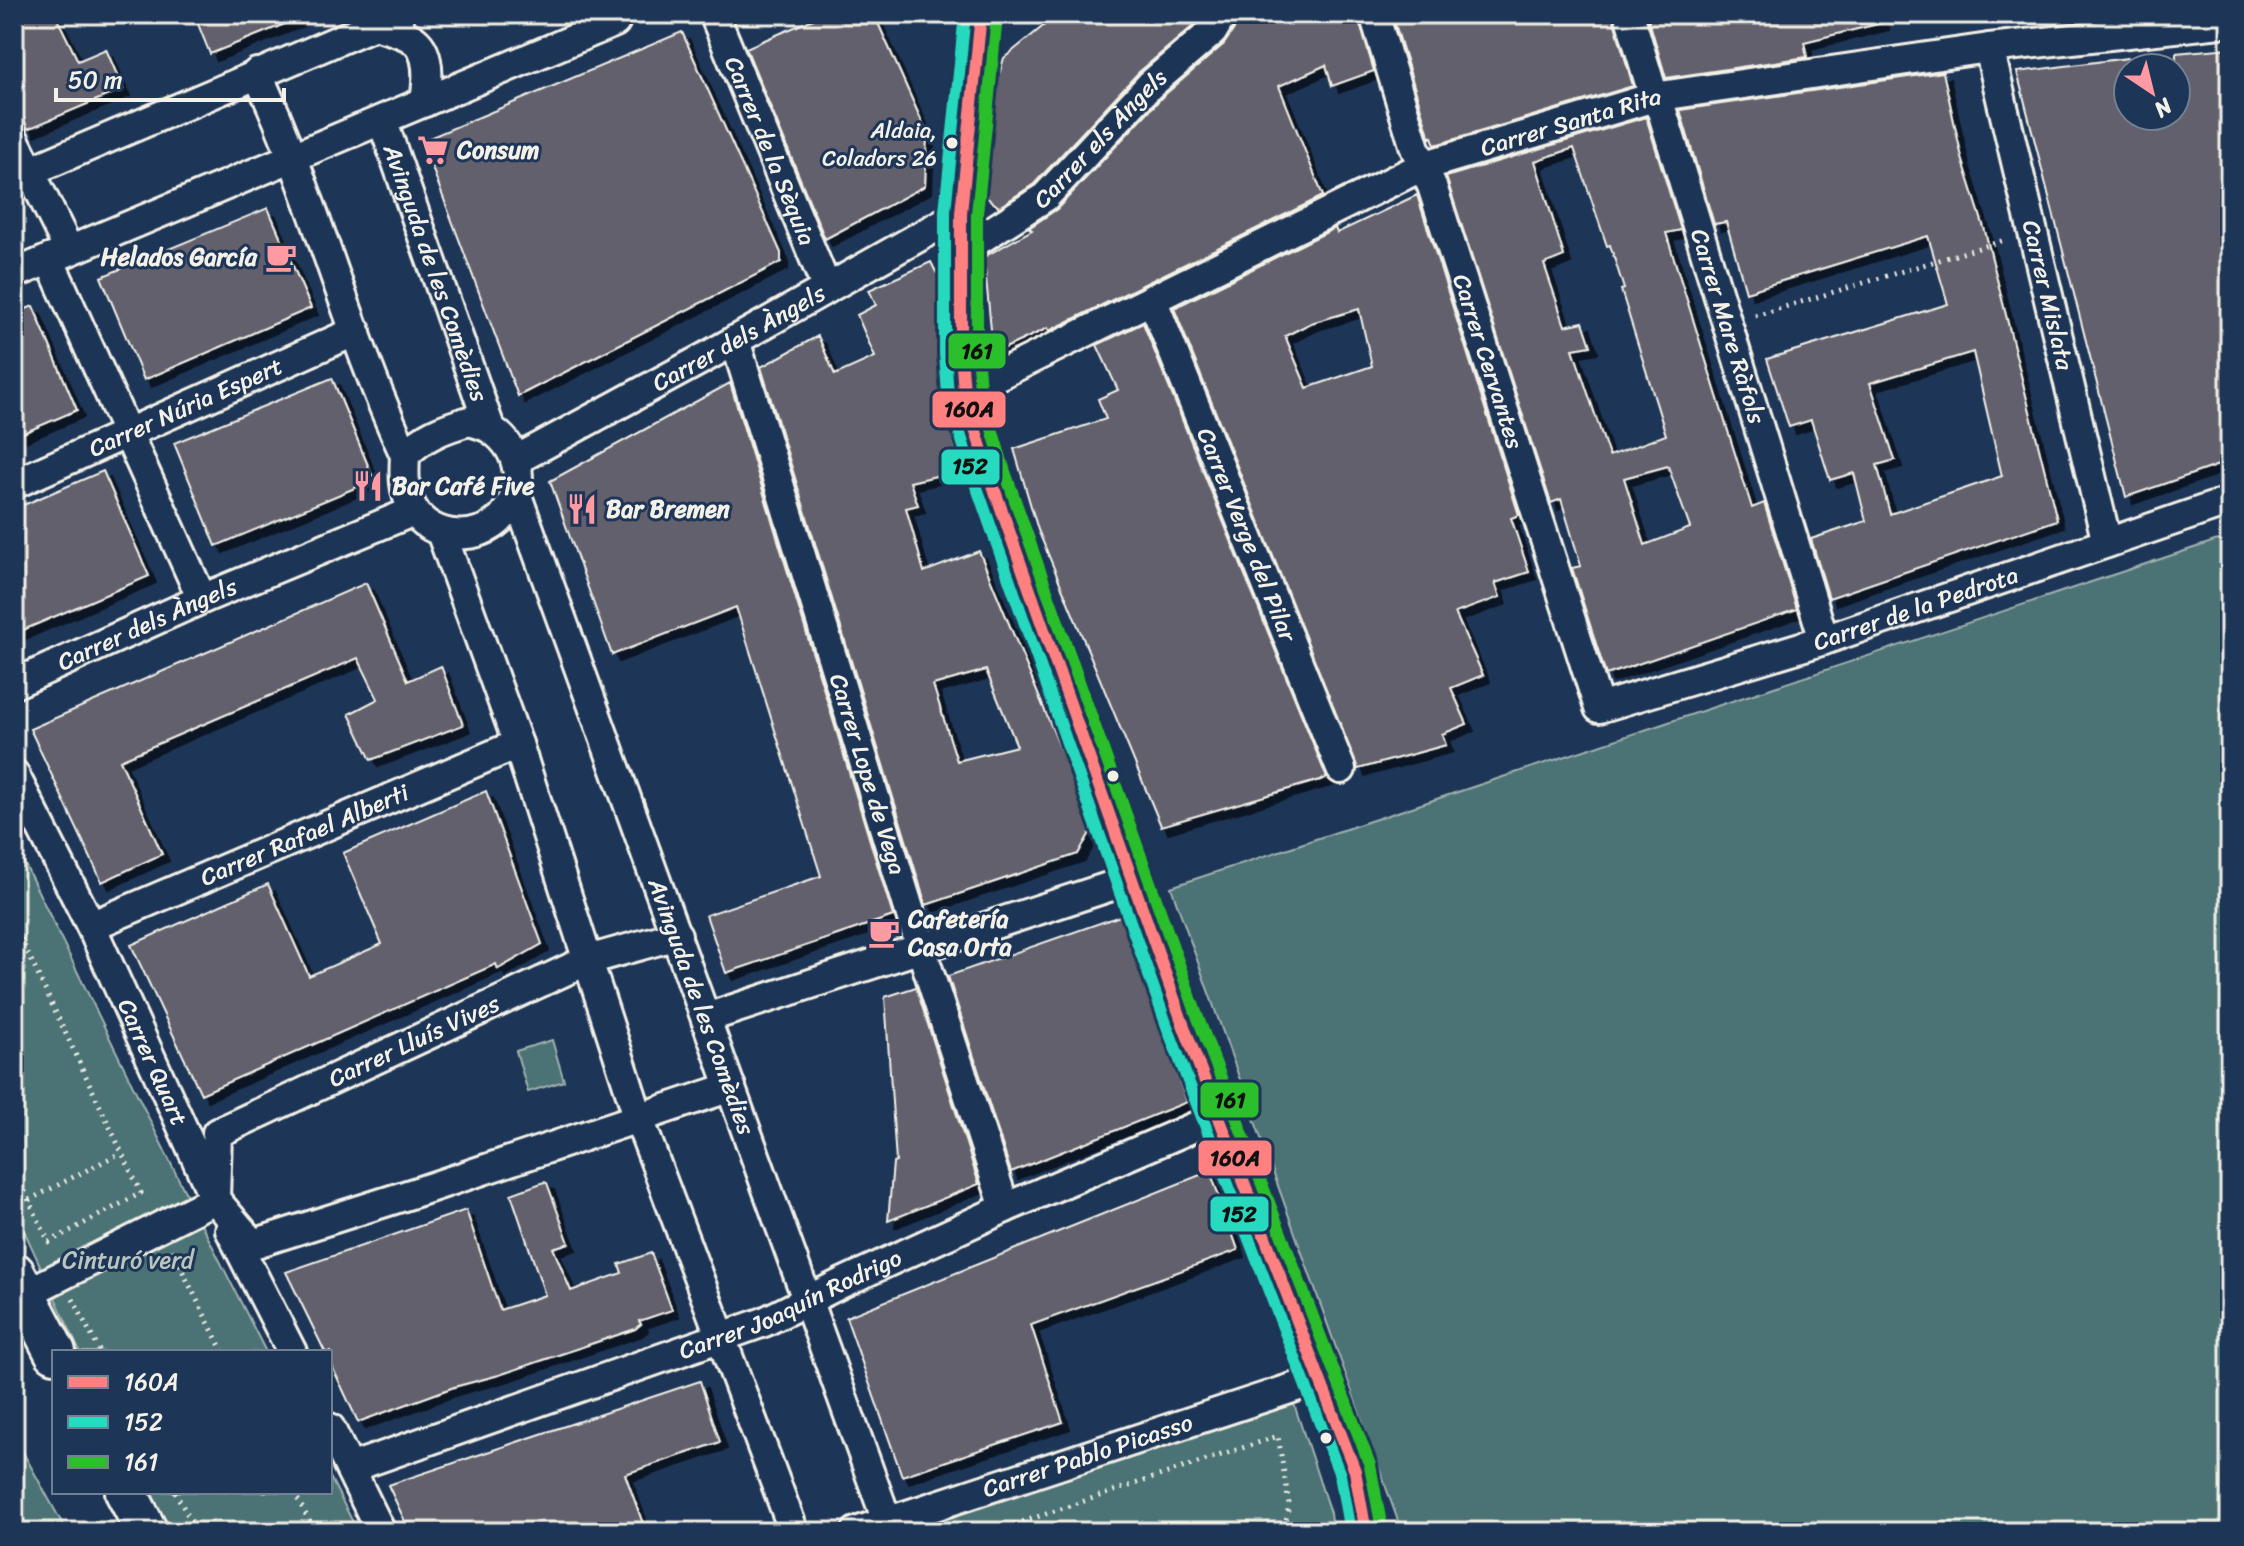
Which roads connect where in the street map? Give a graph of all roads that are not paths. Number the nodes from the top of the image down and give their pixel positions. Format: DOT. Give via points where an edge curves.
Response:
graph roads {
  1 [pos="619,14"];
  2 [pos="714,14"];
  3 [pos="981,14"];
  4 [pos="1223,14"];
  5 [pos="1374,14"];
  6 [pos="1629,14"];
  7 [pos="382,18"];
  8 [pos="2230,22"];
  9 [pos="1989,48"];
  10 [pos="257,73"];
  11 [pos="1654,97"];
  12 [pos="425,102"];
  13 [pos="382,120"];
  14 [pos="14,139"];
  15 [pos="292,157"];
  16 [pos="1423,166"];
  17 [pos="22,174"];
  18 [pos="962,232"];
  19 [pos="59,255"];
  20 [pos="14,274"];
  21 [pos="827,289"];
  22 [pos="1152,299"];
  23 [pos="356,331"];
  24 [pos="735,340"];
  25 [pos="964,392"];
  26 [pos="490,428"];
  27 [pos="128,434"];
  28 [pos="405,455"];
  29 [pos="516,460"];
  30 [pos="14,484"];
  31 [pos="516,493"];
  32 [pos="2230,501"];
  33 [pos="414,511"];
  34 [pos="441,532"];
  35 [pos="2107,543"];
  36 [pos="202,599"];
  37 [pos="1824,640"];
  38 [pos="14,684"];
  39 [pos="1599,708"];
  40 [pos="518,744"];
  41 [pos="1341,769"];
  42 [pos="14,774"];
  43 [pos="1133,879"];
  44 [pos="91,926"];
  45 [pos="677,935"];
  46 [pos="921,948"];
  47 [pos="588,960"];
  48 [pos="706,1018"];
  49 [pos="731,1087"];
  50 [pos="1220,1116"];
  51 [pos="639,1119"];
  52 [pos="215,1199"];
  53 [pos="1005,1208"];
  54 [pos="19,1283"];
  55 [pos="806,1300"];
  56 [pos="722,1339"];
  57 [pos="54,1350"];
  58 [pos="291,1350"];
  59 [pos="1320,1379"];
  60 [pos="332,1432"];
  61 [pos="350,1468"];
  62 [pos="127,1494"];
  63 [pos="887,1521"];
  64 [pos="1364,1522"];
  65 [pos="147,1532"];
  66 [pos="381,1532"];
  67 [pos="794,1532"];
  68 [pos="856,1532"];
  1 -- 12 [label="street" via="615,22"];
  2 -- 21 [label="street, Carrer de la Sèquia"];
  3 -- 18 [label="street"];
  4 -- 18 [label="street, Carrer els Àngels" via="1213,31 1150,85 1045,197"];
  5 -- 16 [label="street, Carrer Cervantes"];
  6 -- 11 [label="street, Carrer Mare Ràfols"];
  7 -- 10 [label="street"];
  7 -- 12 [label="street" via="413,38 423,54 429,76"];
  8 -- 9 [label="street, Carrer Santa Rita"];
  9 -- 11 [label="street, Carrer Santa Rita"];
  9 -- 35 [label="street, Carrer Mislata"];
  10 -- 15 [label="street"];
  10 -- 17 [label="street"];
  11 -- 16 [label="street, Carrer Santa Rita"];
  11 -- 37 [label="street, Carrer Mare Ràfols"];
  12 -- 13 [label="street"];
  13 -- 15 [label="street"];
  13 -- 26 [label="street, Avinguda de les Comèdies"];
  14 -- 17 [label="street"];
  15 -- 19 [label="street"];
  15 -- 23 [label="street"];
  16 -- 22 [label="street, Carrer Santa Rita"];
  16 -- 39 [label="street, Carrer Cervantes"];
  17 -- 19 [label="street"];
  18 -- 21 [label="street, Carrer dels Àngels"];
  18 -- 25 [label="street"];
  19 -- 20 [label="street"];
  19 -- 27 [label="street"];
  21 -- 24 [label="street, Carrer dels Àngels"];
  22 -- 25 [label="street, Carrer Santa Rita"];
  22 -- 41 [label="street, Carrer Verge del Pilar"];
  23 -- 27 [label="street, Carrer Núria Espert"];
  23 -- 28 [label="street"];
  24 -- 29 [label="street, Carrer dels Àngels"];
  24 -- 46 [label="street, Carrer Lope de Vega"];
  25 -- 43 [label="street"];
  26 -- 28 [label="street" via="469,421 444,428"];
  26 -- 29 [label="street"];
  27 -- 30 [label="street, Carrer Núria Espert"];
  27 -- 36 [label="street"];
  28 -- 33 [label="street" via="404,486"];
  29 -- 31 [label="street"];
  31 -- 34 [label="street" via="503,517 481,530 464,535"];
  31 -- 45 [label="street, Avinguda de les Comèdies"];
  32 -- 35 [label="street, Carrer de la Pedrota"];
  33 -- 34 [label="street"];
  33 -- 36 [label="street, Carrer dels Àngels"];
  34 -- 40 [label="street"];
  35 -- 37 [label="street, Carrer de la Pedrota"];
  36 -- 38 [label="street, Carrer dels Àngels"];
  37 -- 39 [label="street, Carrer de la Pedrota"];
  40 -- 44 [label="street, Carrer Rafael Alberti"];
  40 -- 47 [label="street"];
  42 -- 44 [label="street, Carrer Quart"];
  43 -- 46 [label="street"];
  43 -- 50 [label="street"];
  44 -- 52 [label="street, Carrer Quart"];
  45 -- 47 [label="street, Carrer Lluís Vives"];
  45 -- 48 [label="street, Avinguda de les Comèdies"];
  46 -- 48 [label="street"];
  46 -- 53 [label="street, Carrer Lope de Vega"];
  47 -- 51 [label="street"];
  47 -- 52 [label="street, Carrer Lluís Vives" via="217,1133"];
  48 -- 49 [label="street, Avinguda de les Comèdies"];
  49 -- 51 [label="street"];
  49 -- 55 [label="street, Avinguda de les Comèdies"];
  50 -- 53 [label="street, Carrer Joaquín Rodrigo"];
  50 -- 59 [label="street"];
  51 -- 52 [label="street" via="253,1244"];
  51 -- 56 [label="street"];
  52 -- 54 [label="street"];
  52 -- 58 [label="street, Carrer Quart"];
  53 -- 55 [label="street, Carrer Joaquín Rodrigo"];
  54 -- 57 [label="street"];
  55 -- 56 [label="street, Carrer Joaquín Rodrigo"];
  55 -- 63 [label="street, Avinguda de les Comèdies"];
  56 -- 61 [label="street, Carrer Joaquín Rodrigo"];
  56 -- 67 [label="street"];
  59 -- 63 [label="street, Carrer Pablo Picasso"];
  59 -- 64 [label="street" via="1355,1471"];
  60 -- 61 [label="street"];
  61 -- 66 [label="street"];
  62 -- 65 [label="street"];
  63 -- 68 [label="street, Carrer Pablo Picasso"];
}
